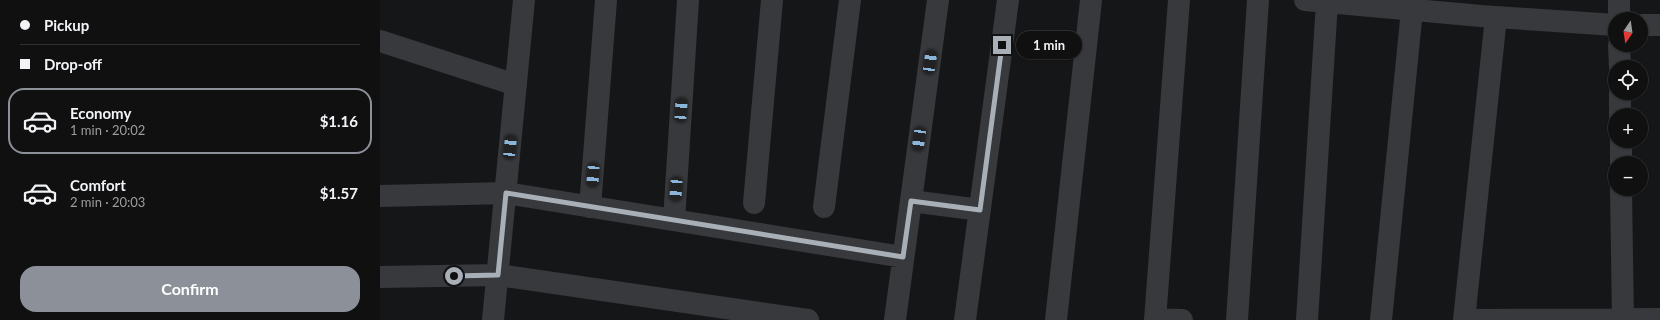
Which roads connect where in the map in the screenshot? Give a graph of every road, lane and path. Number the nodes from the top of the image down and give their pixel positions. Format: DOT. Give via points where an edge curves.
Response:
graph roads {
  1 [pos="524,0"];
  2 [pos="606,0"];
  3 [pos="688,0"];
  4 [pos="772,0"];
  5 [pos="850,0"];
  6 [pos="938,0"];
  7 [pos="1008,0"];
  8 [pos="1091,0"];
  9 [pos="1178,0"];
  10 [pos="1258,0"];
  11 [pos="1305,0"];
  12 [pos="1619,0"];
  13 [pos="1327,2"];
  14 [pos="1353,2"];
  15 [pos="1449,7"];
  16 [pos="1521,9"];
  17 [pos="1412,10"];
  18 [pos="1619,12"];
  19 [pos="1496,17"];
  20 [pos="1608,24"];
  21 [pos="1648,25"];
  22 [pos="1660,25"];
  23 [pos="380,41"];
  24 [pos="516,85"];
  25 [pos="506,193"];
  26 [pos="380,196"];
  27 [pos="1621,196"];
  28 [pos="911,201"];
  29 [pos="754,203"];
  30 [pos="590,207"];
  31 [pos="824,207"];
  32 [pos="980,210"];
  33 [pos="674,220"];
  34 [pos="903,257"];
  35 [pos="498,275"];
  36 [pos="380,277"];
  37 [pos="1155,319"];
  38 [pos="1623,319"];
  39 [pos="1660,319"];
  40 [pos="493,320"];
  41 [pos="808,320"];
  42 [pos="895,320"];
  43 [pos="965,320"];
  44 [pos="1056,320"];
  45 [pos="1182,320"];
  46 [pos="1237,320"];
  47 [pos="1307,320"];
  48 [pos="1381,320"];
  49 [pos="1464,320"];
  50 [pos="1471,320"];
  1 -- 24 [label="street"];
  2 -- 30 [label="street"];
  3 -- 33 [label="street"];
  4 -- 29 [label="street"];
  5 -- 31 [label="street"];
  6 -- 28 [label="street"];
  7 -- 32 [label="street"];
  8 -- 44 [label="street"];
  9 -- 37 [label="street"];
  10 -- 46 [label="street"];
  11 -- 13 [label="street"];
  12 -- 18 [label="street"];
  13 -- 14 [label="street"];
  13 -- 47 [label="street"];
  14 -- 17 [label="street"];
  15 -- 17 [label="street"];
  15 -- 19 [label="street"];
  16 -- 19 [label="street"];
  16 -- 20 [label="street"];
  17 -- 48 [label="street"];
  19 -- 49 [label="street"];
  21 -- 22 [label="street"];
  23 -- 24 [label="street"];
  24 -- 25 [label="street"];
  25 -- 26 [label="street"];
  25 -- 30 [label="street"];
  25 -- 35 [label="street"];
  27 -- 38 [label="street"];
  28 -- 32 [label="street"];
  28 -- 34 [label="street"];
  30 -- 33 [label="street"];
  32 -- 43 [label="street"];
  33 -- 34 [label="street"];
  34 -- 42 [label="street"];
  35 -- 36 [label="street"];
  35 -- 40 [label="street"];
  35 -- 41 [label="street"];
  37 -- 45 [label="street"];
  38 -- 39 [label="street"];
  38 -- 50 [label="street"];
}
